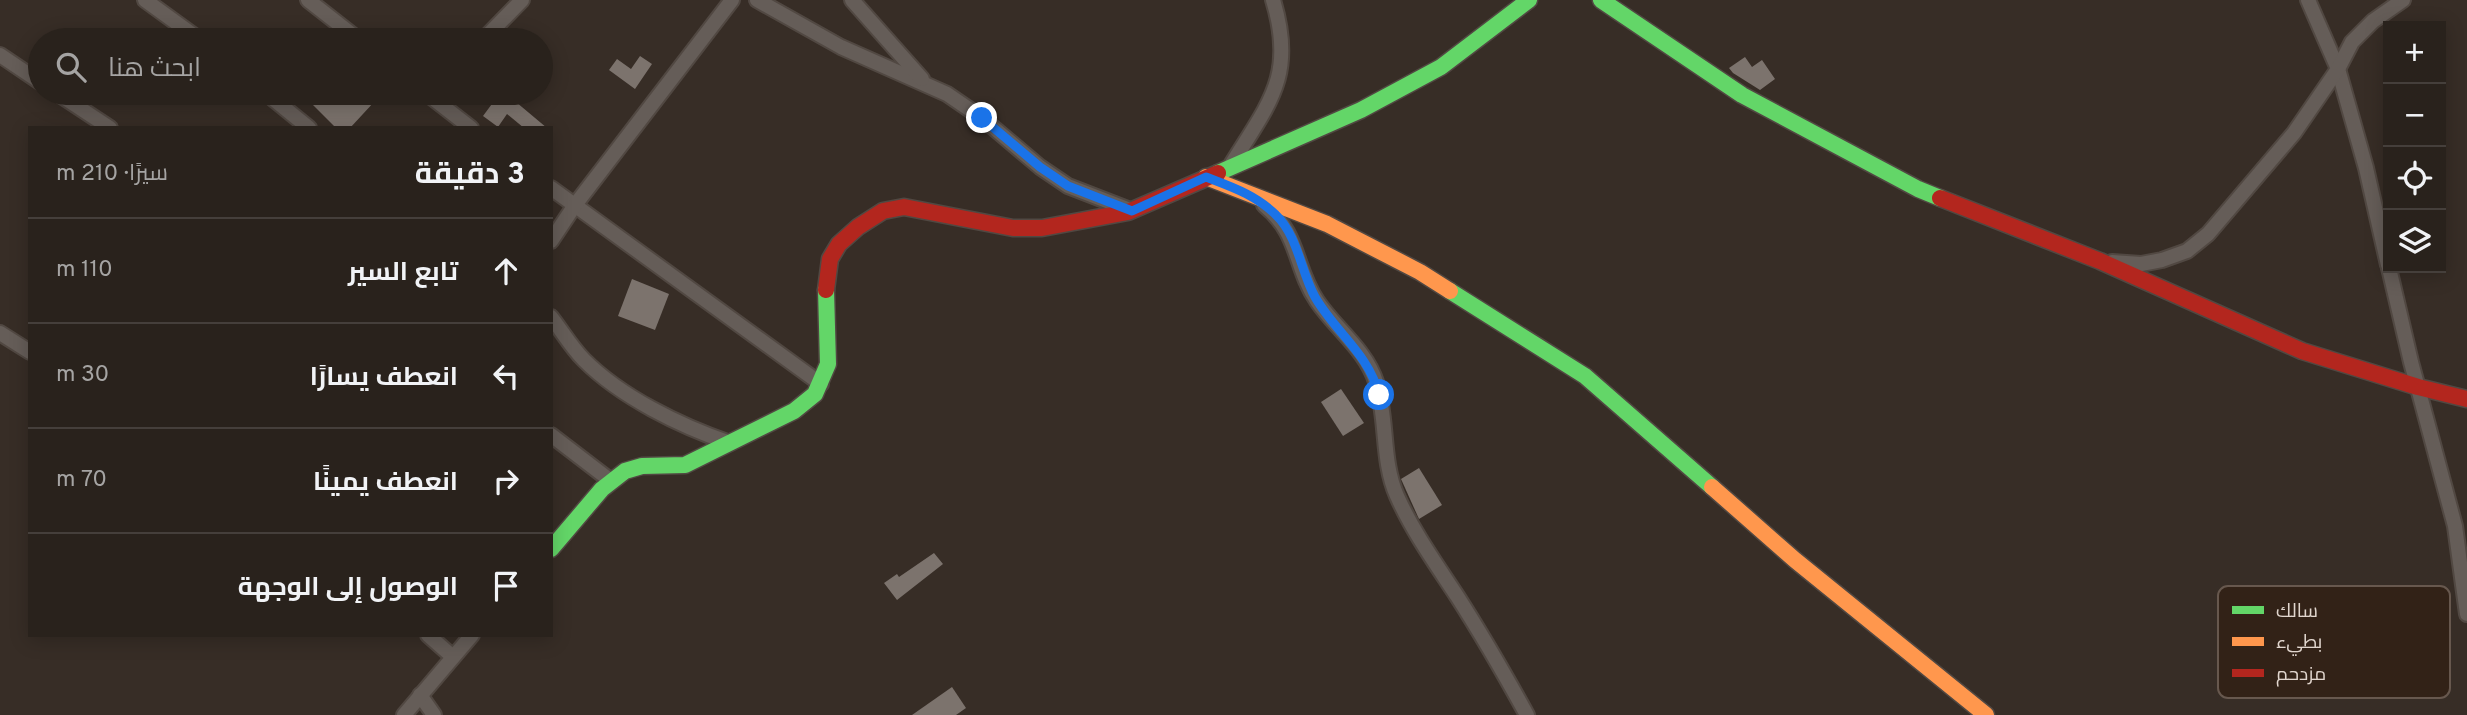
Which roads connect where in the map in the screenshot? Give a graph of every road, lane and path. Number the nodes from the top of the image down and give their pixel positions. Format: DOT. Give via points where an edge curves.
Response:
graph roads {
  1 [pos="145,0"];
  2 [pos="308,0"];
  3 [pos="522,0"];
  4 [pos="732,0"];
  5 [pos="757,0"];
  6 [pos="852,0"];
  7 [pos="1273,0"];
  8 [pos="1529,0"];
  9 [pos="1601,0"];
  10 [pos="2308,0"];
  11 [pos="2403,0"];
  12 [pos="184,28"];
  13 [pos="344,28"];
  14 [pos="495,28"];
  15 [pos="0,55"];
  16 [pos="2338,69"];
  17 [pos="28,74"];
  18 [pos="928,86"];
  19 [pos="75,105"];
  20 [pos="281,105"];
  21 [pos="443,105"];
  22 [pos="107,126"];
  23 [pos="307,126"];
  24 [pos="469,126"];
  25 [pos="1231,165"];
  26 [pos="1206,177"];
  27 [pos="553,189"];
  28 [pos="1251,194"];
  29 [pos="575,205"];
  30 [pos="1132,211"];
  31 [pos="553,238"];
  32 [pos="2383,240"];
  33 [pos="2100,261"];
  34 [pos="2391,273"];
  35 [pos="553,320"];
  36 [pos="0,333"];
  37 [pos="28,351"];
  38 [pos="821,384"];
  39 [pos="2418,387"];
  40 [pos="2467,399"];
  41 [pos="553,437"];
  42 [pos="730,443"];
  43 [pos="611,481"];
  44 [pos="553,547"];
  45 [pos="2467,614"];
  46 [pos="430,637"];
  47 [pos="470,637"];
  48 [pos="453,657"];
  49 [pos="420,695"];
  50 [pos="404,715"];
  51 [pos="434,715"];
  52 [pos="1527,715"];
  53 [pos="1986,715"];
  1 -- 12 [label="street"];
  2 -- 13 [label="street"];
  3 -- 14 [label="street"];
  4 -- 29 [label="street"];
  5 -- 18 [label="street" via="849,51"];
  6 -- 18 [label="street"];
  7 -- 25 [label="street" via="1282,28 1283,63 1278,83"];
  8 -- 25 [label="street" via="1441,68 1361,110"];
  9 -- 33 [label="street" via="1742,95 1918,189"];
  10 -- 16 [label="street"];
  11 -- 16 [label="street" via="2352,42"];
  15 -- 17 [label="street"];
  16 -- 32 [label="street"];
  16 -- 33 [label="street" via="2294,133 2208,234 2186,251 2162,260 2141,264"];
  18 -- 30 [label="street" via="961,103 1068,186"];
  19 -- 22 [label="street"];
  20 -- 23 [label="street"];
  21 -- 24 [label="street"];
  25 -- 26 [label="street"];
  26 -- 28 [label="street"];
  26 -- 30 [label="street"];
  27 -- 29 [label="street"];
  28 -- 52 [label="street" via="1278,216 1297,249 1317,301 1376,380 1388,470 1396,495"];
  28 -- 53 [label="street" via="1327,224 1420,272 1585,376 1795,560"];
  29 -- 31 [label="street"];
  29 -- 38 [label="street"];
  30 -- 38 [label="street" via="1042,228 1013,228 904,207 883,211 858,227 830,258 828,364"];
  33 -- 39 [label="street" via="2302,351"];
  34 -- 39 [label="street"];
  35 -- 42 [label="street" via="581,357 616,385 690,428"];
  36 -- 37 [label="street"];
  38 -- 42 [label="street" via="794,411"];
  39 -- 40 [label="street"];
  39 -- 45 [label="street" via="2455,526"];
  41 -- 43 [label="street"];
  42 -- 43 [label="street" via="685,465 636,467"];
  43 -- 44 [label="street"];
  46 -- 48 [label="street"];
  47 -- 48 [label="street"];
  48 -- 49 [label="street"];
  49 -- 50 [label="street"];
  49 -- 51 [label="street"];
}
